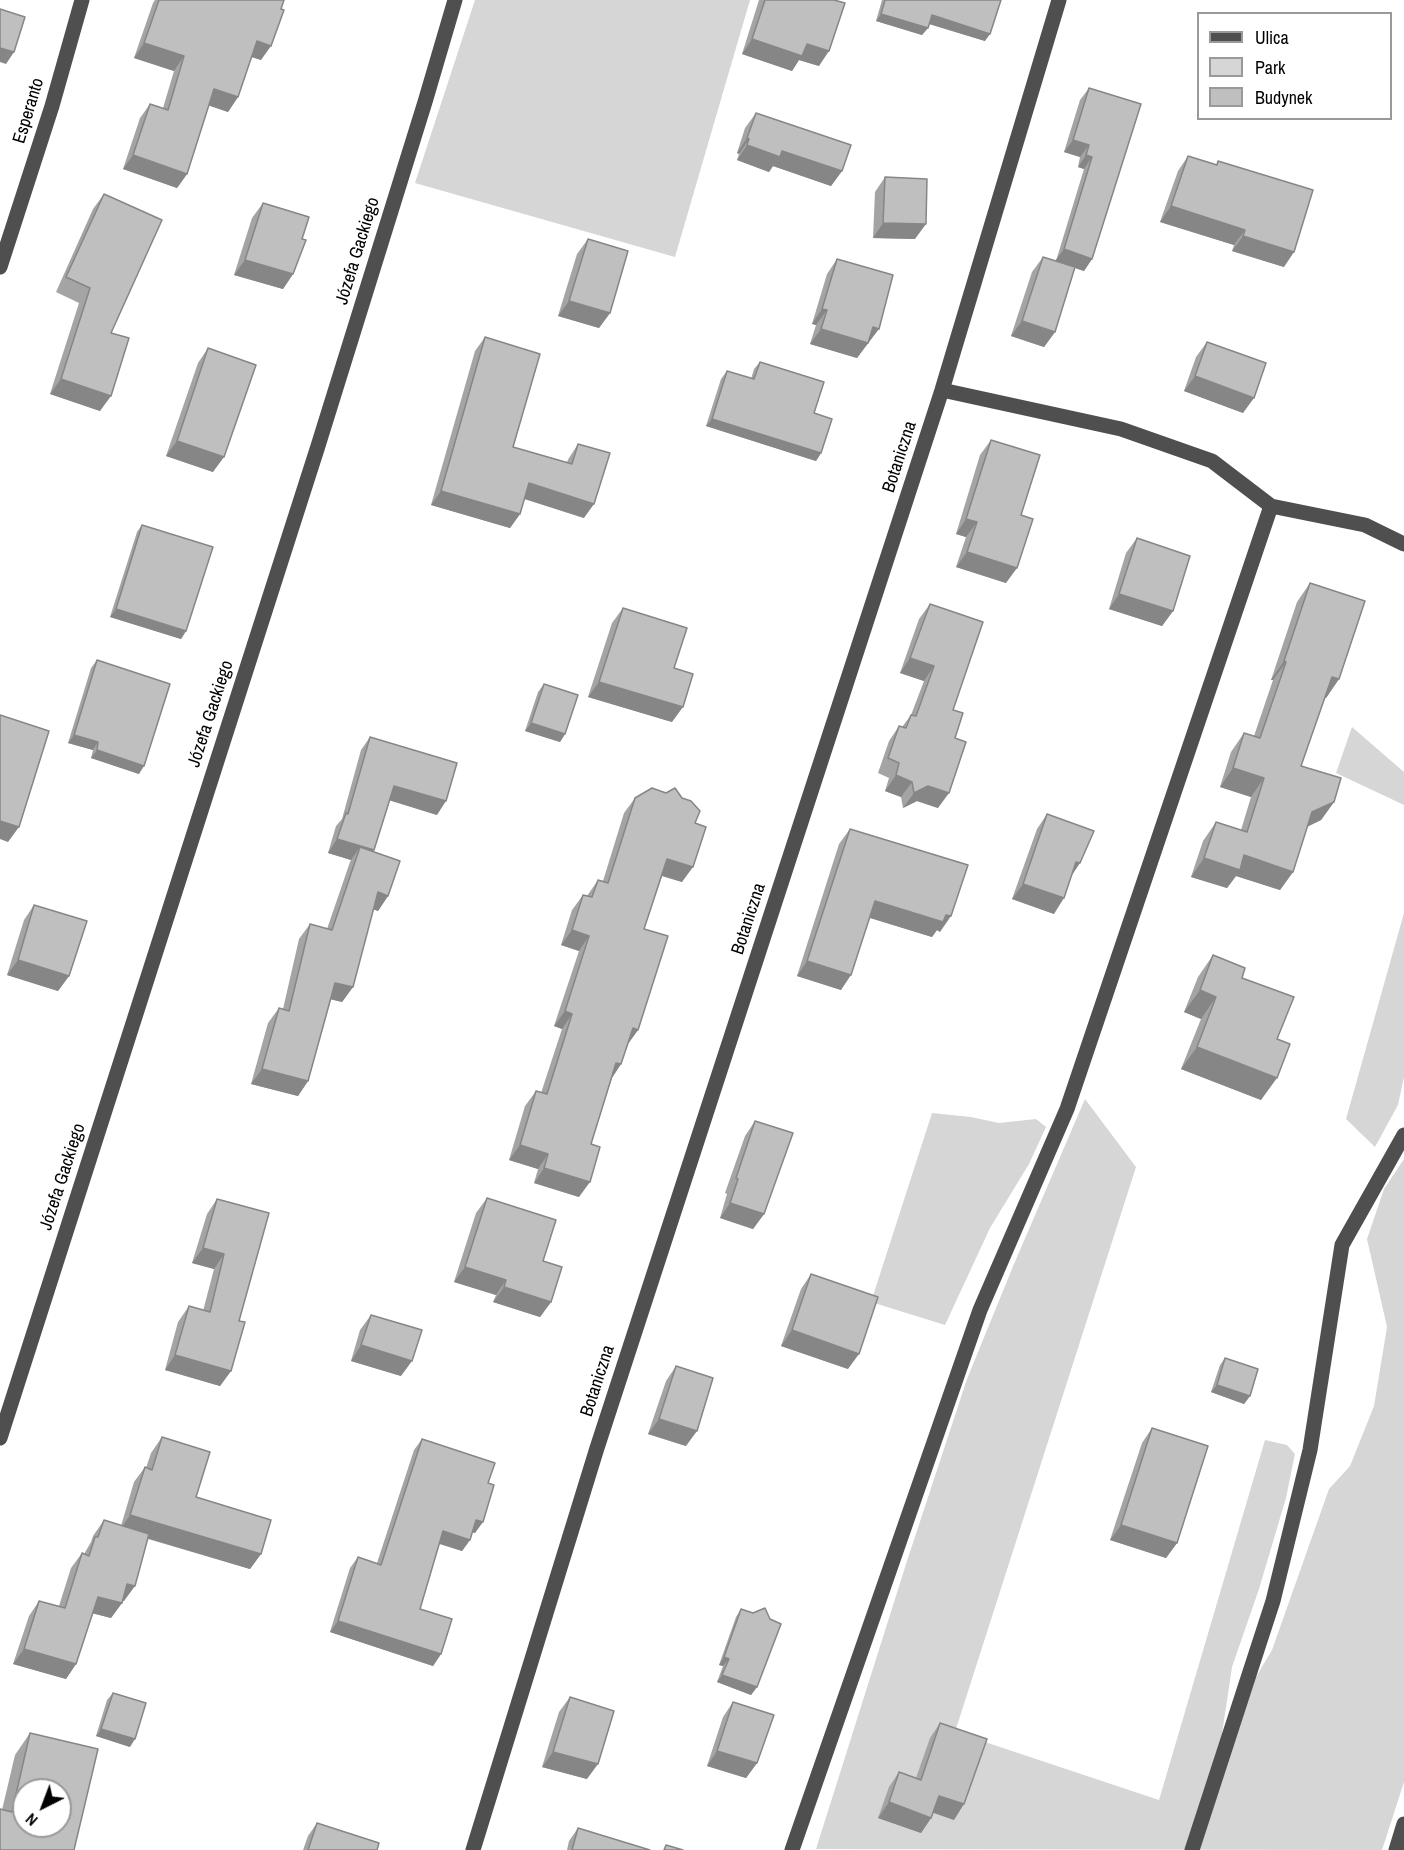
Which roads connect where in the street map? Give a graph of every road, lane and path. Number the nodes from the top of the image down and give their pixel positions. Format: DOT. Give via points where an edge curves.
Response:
graph roads {
  1 [pos="82,0"];
  2 [pos="455,0"];
  3 [pos="1059,0"];
  4 [pos="0,267"];
  5 [pos="942,390"];
  6 [pos="1271,506"];
  7 [pos="1404,544"];
  8 [pos="1404,1135"];
  9 [pos="0,1438"];
  10 [pos="1404,1824"];
  11 [pos="473,1850"];
  12 [pos="792,1850"];
  13 [pos="1192,1850"];
  14 [pos="1395,1850"];
  1 -- 4 [label="street, Esperanto"];
  2 -- 9 [label="street, Józefa Gackiego" via="314,457"];
  3 -- 5 [label="street, Botaniczna"];
  5 -- 6 [label="street" via="1121,429 1212,461"];
  5 -- 11 [label="street, Botaniczna" via="597,1448"];
  6 -- 7 [label="street" via="1365,525"];
  6 -- 12 [label="street" via="1067,1109 980,1310"];
  8 -- 13 [label="street" via="1342,1245 1310,1450 1273,1601"];
  10 -- 14 [label="street"];
}
